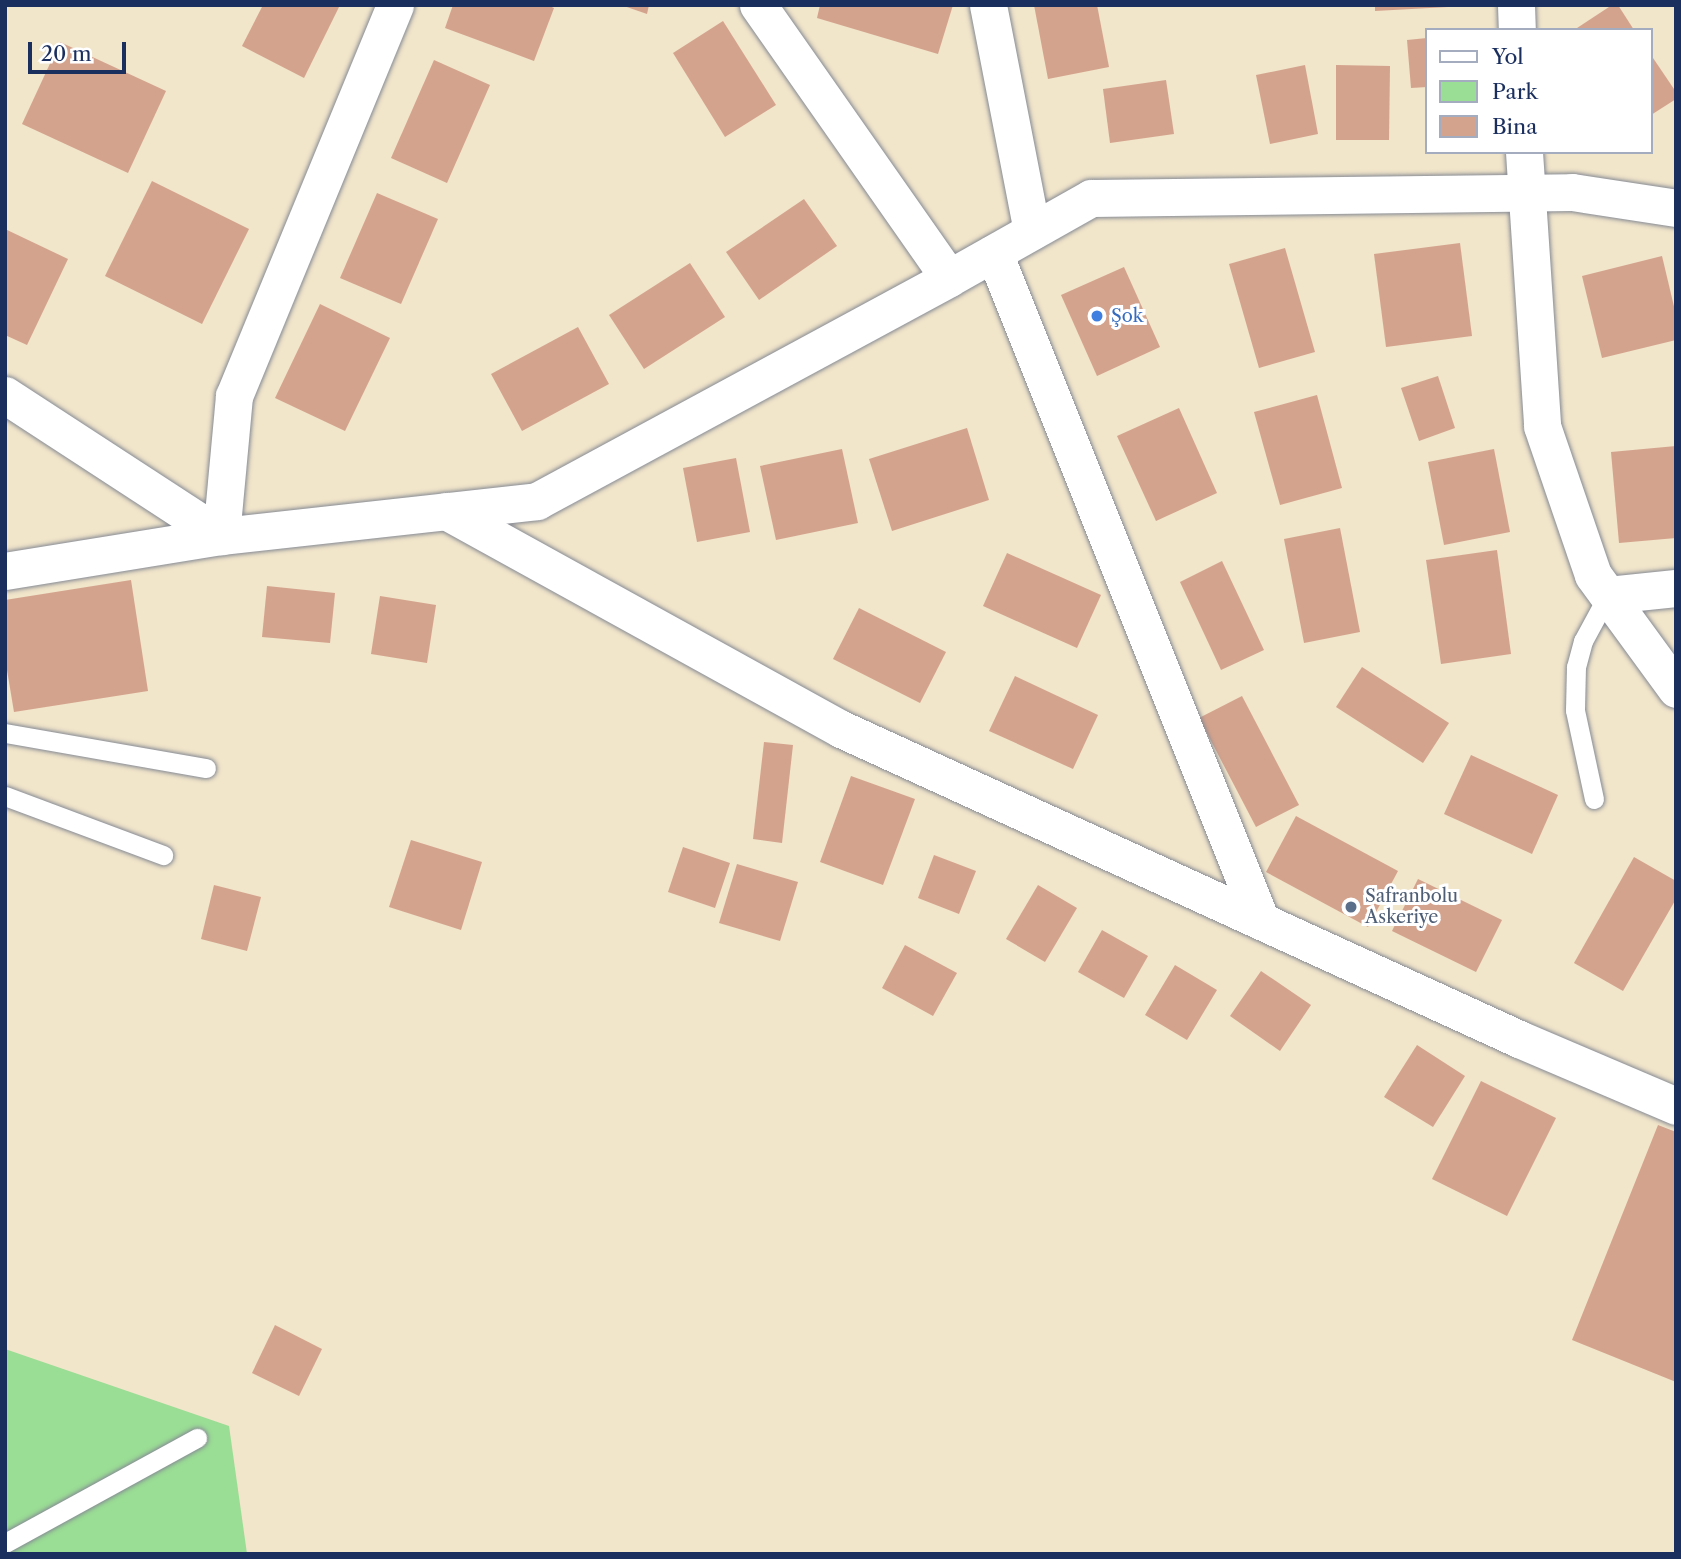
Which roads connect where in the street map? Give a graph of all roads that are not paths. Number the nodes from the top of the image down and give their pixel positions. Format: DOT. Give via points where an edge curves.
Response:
graph roads {
  1 [pos="394,5"];
  2 [pos="758,5"];
  3 [pos="989,5"];
  4 [pos="1516,5"];
  5 [pos="1517,28"];
  6 [pos="1524,154"];
  7 [pos="1526,192"];
  8 [pos="1676,208"];
  9 [pos="1032,231"];
  10 [pos="994,253"];
  11 [pos="950,278"];
  12 [pos="5,395"];
  13 [pos="446,511"];
  14 [pos="220,536"];
  15 [pos="5,571"];
  16 [pos="1676,587"];
  17 [pos="1608,595"];
  18 [pos="1676,689"];
  19 [pos="5,733"];
  20 [pos="206,768"];
  21 [pos="5,796"];
  22 [pos="1594,799"];
  23 [pos="163,855"];
  24 [pos="1261,921"];
  25 [pos="1676,1106"];
  26 [pos="197,1438"];
  27 [pos="5,1544"];
  1 -- 14 [label="street" via="234,396"];
  2 -- 11 [label="street"];
  3 -- 9 [label="street"];
  4 -- 5 [label="street"];
  6 -- 7 [label="street"];
  7 -- 8 [label="street" via="1572,192"];
  7 -- 9 [label="street" via="1091,198"];
  7 -- 17 [label="street" via="1542,426 1593,575"];
  9 -- 10 [label="street"];
  10 -- 11 [label="street"];
  10 -- 24 [label="street"];
  11 -- 13 [label="street" via="537,501"];
  12 -- 14 [label="street"];
  13 -- 14 [label="street"];
  13 -- 24 [label="street" via="841,729"];
  14 -- 15 [label="street"];
  16 -- 17 [label="street"];
  17 -- 18 [label="street"];
  17 -- 22 [label="lane" via="1583,641 1576,667 1575,710"];
  19 -- 20 [label="lane"];
  21 -- 23 [label="lane"];
  24 -- 25 [label="street"];
  26 -- 27 [label="lane"];
}
